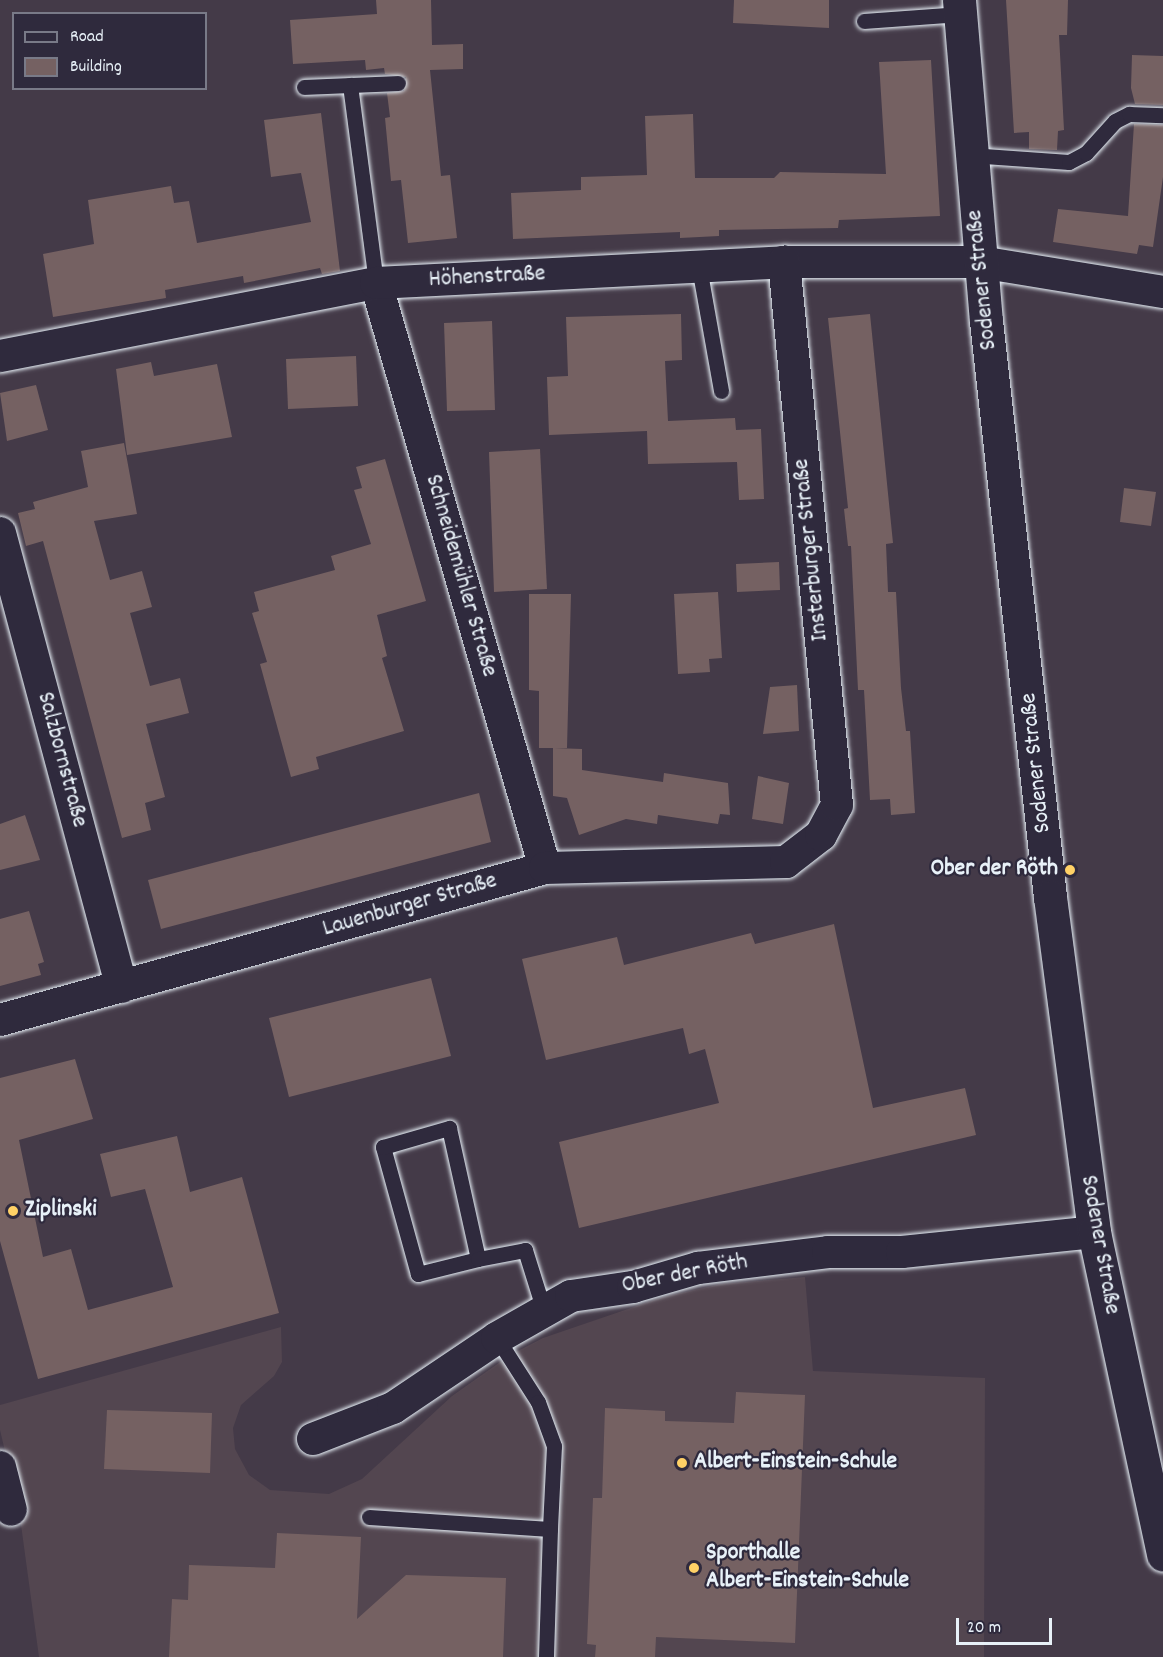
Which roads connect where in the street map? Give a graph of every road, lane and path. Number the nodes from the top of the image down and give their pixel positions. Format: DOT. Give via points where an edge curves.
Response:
graph roads {
  1 [pos="959,7"];
  2 [pos="864,21"];
  3 [pos="398,83"];
  4 [pos="350,85"];
  5 [pos="304,87"];
  6 [pos="1163,116"];
  7 [pos="970,155"];
  8 [pos="784,262"];
  9 [pos="980,262"];
  10 [pos="699,267"];
  11 [pos="376,283"];
  12 [pos="1163,292"];
  13 [pos="0,356"];
  14 [pos="721,391"];
  15 [pos="0,533"];
  16 [pos="821,835"];
  17 [pos="545,868"];
  18 [pos="122,987"];
  19 [pos="0,1020"];
  20 [pos="1094,1232"];
  21 [pos="478,1259"];
  22 [pos="544,1311"];
  23 [pos="496,1338"];
  24 [pos="313,1439"];
  25 [pos="0,1467"];
  26 [pos="11,1510"];
  27 [pos="369,1517"];
  28 [pos="550,1529"];
  29 [pos="1163,1555"];
  30 [pos="546,1657"];
  1 -- 2 [label="lane"];
  1 -- 7 [label="street, Sodener Straße"];
  3 -- 4 [label="lane"];
  4 -- 5 [label="lane"];
  4 -- 11 [label="lane"];
  6 -- 7 [label="lane" via="1129,114 1115,121 1086,153 1069,162"];
  7 -- 9 [label="street, Sodener Straße"];
  8 -- 9 [label="street, Höhenstraße"];
  8 -- 10 [label="street, Höhenstraße"];
  8 -- 16 [label="street, Insterburger Straße" via="837,805"];
  9 -- 12 [label="street, Höhenstraße"];
  9 -- 20 [label="street, Sodener Straße" via="1050,897"];
  10 -- 11 [label="street, Höhenstraße"];
  10 -- 14 [label="lane"];
  11 -- 13 [label="street, Höhenstraße"];
  11 -- 17 [label="street, Schneidemühler Straße"];
  15 -- 18 [label="street, Salzbornstraße"];
  16 -- 17 [label="street, Lauenburger Straße" via="786,862"];
  17 -- 18 [label="street, Lauenburger Straße"];
  18 -- 19 [label="street, Lauenburger Straße"];
  20 -- 22 [label="street, Ober der Röth" via="902,1252 828,1252 698,1268 633,1287 571,1296"];
  20 -- 29 [label="street, Sodener Straße"];
  21 -- 21 [label="lane" via="449,1128 383,1147 418,1274"];
  21 -- 22 [label="lane" via="525,1250"];
  22 -- 23 [label="street, Ober der Röth"];
  23 -- 24 [label="street, Ober der Röth" via="393,1408"];
  23 -- 28 [label="lane" via="538,1402 554,1446"];
  25 -- 26 [label="street"];
  27 -- 28 [label="lane"];
  28 -- 30 [label="lane"];
}
